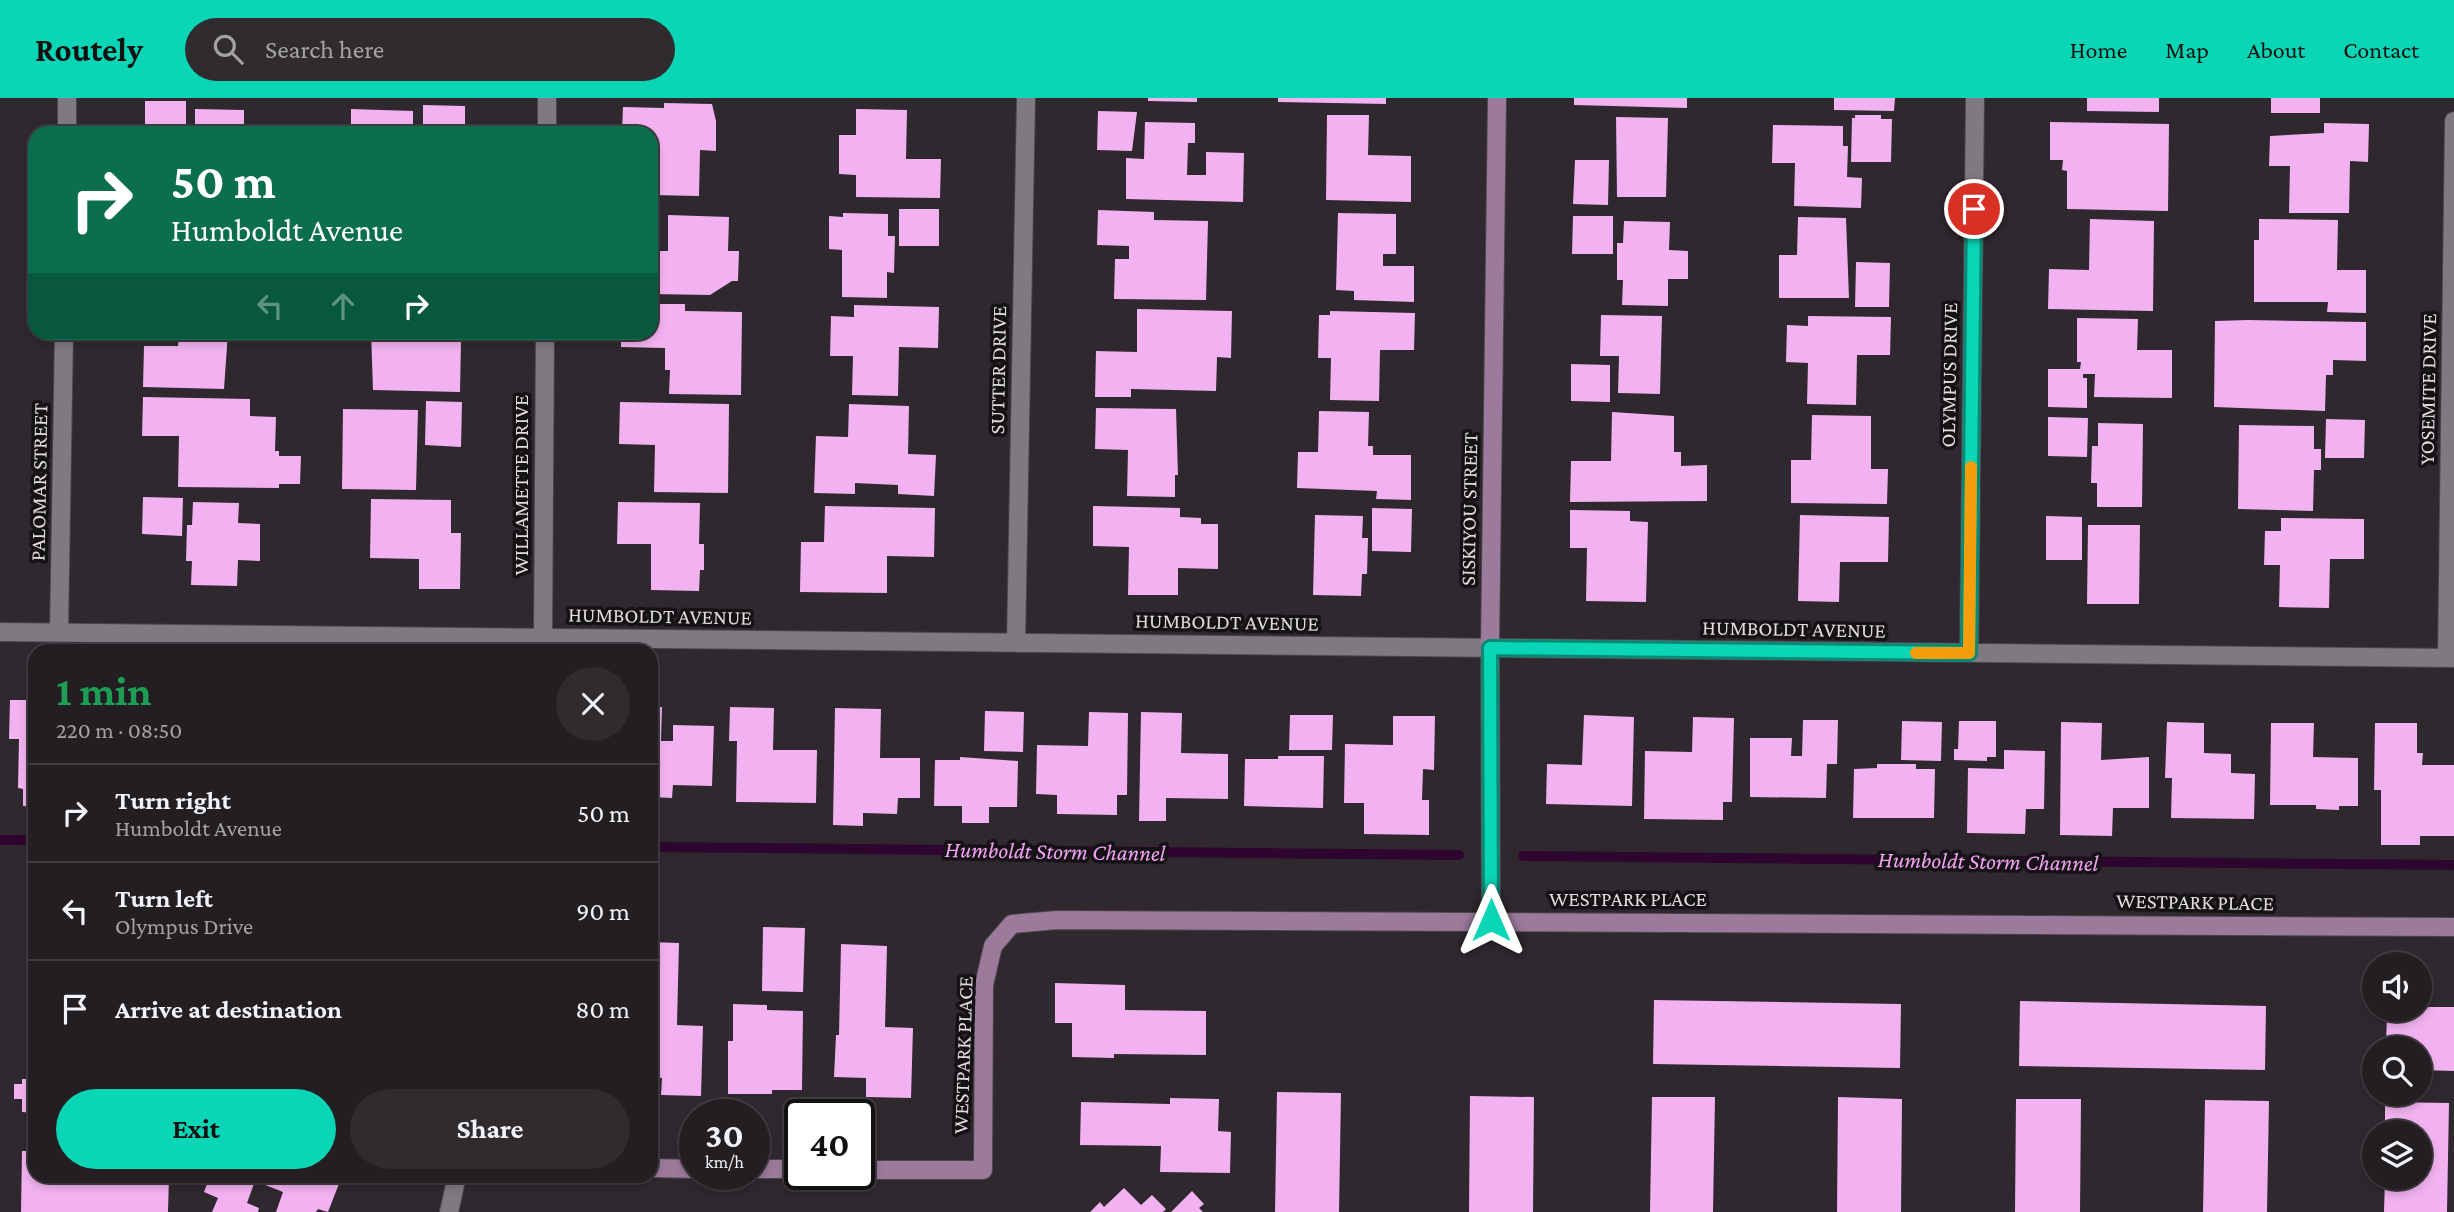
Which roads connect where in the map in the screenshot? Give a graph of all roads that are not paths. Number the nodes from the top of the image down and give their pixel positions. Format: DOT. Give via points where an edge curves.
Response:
graph roads {
  1 [pos="67,98"];
  2 [pos="547,98"];
  3 [pos="1026,98"];
  4 [pos="1497,98"];
  5 [pos="1975,98"];
  6 [pos="2454,121"];
  7 [pos="67,126"];
  8 [pos="547,126"];
  9 [pos="64,340"];
  10 [pos="545,340"];
  11 [pos="0,632"];
  12 [pos="59,633"];
  13 [pos="543,638"];
  14 [pos="1016,643"];
  15 [pos="1490,648"];
  16 [pos="1969,653"];
  17 [pos="2450,658"];
  18 [pos="1491,920"];
  19 [pos="2454,927"];
  20 [pos="658,1168"];
  21 [pos="679,1169"];
  22 [pos="875,1170"];
  23 [pos="455,1183"];
  24 [pos="449,1212"];
  1 -- 7 [label="street"];
  2 -- 8 [label="street"];
  3 -- 14 [label="street, SUTTER DRIVE"];
  4 -- 15 [label="street, SISKIYOU STREET"];
  5 -- 16 [label="street, OLYMPUS DRIVE"];
  6 -- 17 [label="street, YOSEMITE DRIVE"];
  9 -- 12 [label="street, PALOMAR STREET"];
  10 -- 13 [label="street, WILLAMETTE DRIVE"];
  11 -- 12 [label="street, HUMBOLDT AVENUE"];
  12 -- 13 [label="street, HUMBOLDT AVENUE"];
  13 -- 14 [label="street, HUMBOLDT AVENUE"];
  14 -- 15 [label="street, HUMBOLDT AVENUE"];
  15 -- 16 [label="street, HUMBOLDT AVENUE"];
  15 -- 18 [label="street, SISKIYOU STREET"];
  16 -- 17 [label="street, HUMBOLDT AVENUE"];
  18 -- 19 [label="street, WESTPARK PLACE"];
  18 -- 22 [label="street, WESTPARK PLACE" via="1012,923 993,946 984,985 983,1170"];
  20 -- 21 [label="street"];
  23 -- 24 [label="street"];
}
